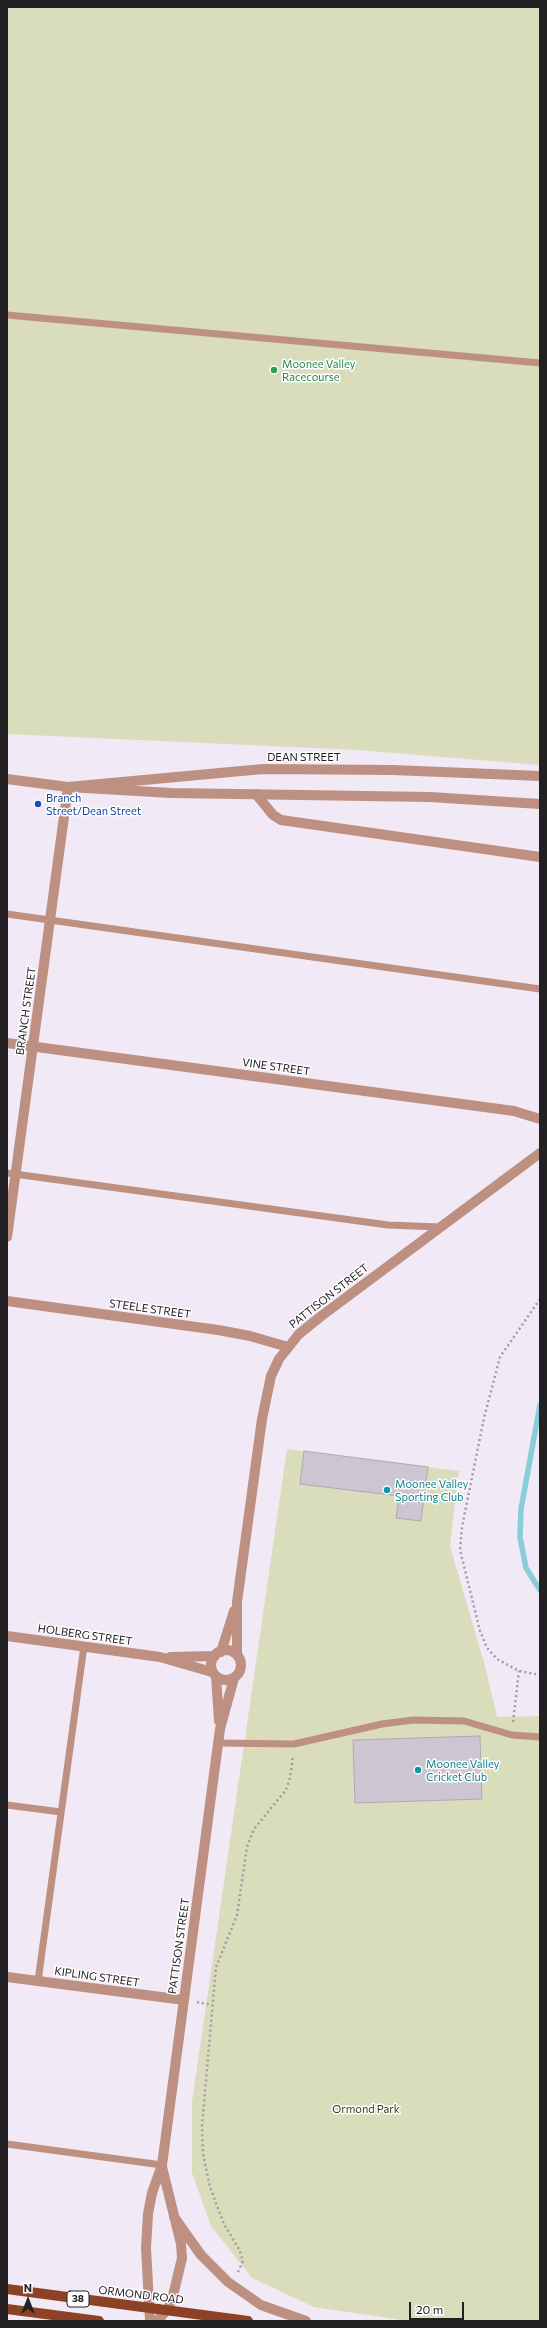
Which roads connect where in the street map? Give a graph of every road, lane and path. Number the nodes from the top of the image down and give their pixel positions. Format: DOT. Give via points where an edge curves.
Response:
graph roads {
  1 [pos="7,315"];
  2 [pos="540,362"];
  3 [pos="540,776"];
  4 [pos="7,779"];
  5 [pos="68,787"];
  6 [pos="256,794"];
  7 [pos="540,804"];
  8 [pos="540,857"];
  9 [pos="7,914"];
  10 [pos="51,919"];
  11 [pos="540,989"];
  12 [pos="7,1043"];
  13 [pos="33,1047"];
  14 [pos="540,1119"];
  15 [pos="540,1153"];
  16 [pos="11,1173"];
  17 [pos="440,1227"];
  18 [pos="7,1237"];
  19 [pos="540,1299"];
  20 [pos="7,1302"];
  21 [pos="288,1347"];
  22 [pos="237,1602"];
  23 [pos="7,1636"];
  24 [pos="84,1646"];
  25 [pos="218,1654"];
  26 [pos="237,1655"];
  27 [pos="160,1657"];
  28 [pos="519,1671"];
  29 [pos="214,1674"];
  30 [pos="540,1675"];
  31 [pos="234,1678"];
  32 [pos="220,1729"];
  33 [pos="512,1735"];
  34 [pos="540,1737"];
  35 [pos="218,1743"];
  36 [pos="294,1744"];
  37 [pos="7,1805"];
  38 [pos="61,1812"];
  39 [pos="7,1977"];
  40 [pos="38,1981"];
  41 [pos="184,2000"];
  42 [pos="7,2144"];
  43 [pos="162,2165"];
  44 [pos="174,2217"];
  45 [pos="228,2282"];
  46 [pos="7,2290"];
  47 [pos="148,2308"];
  48 [pos="7,2309"];
  49 [pos="167,2310"];
  50 [pos="232,2320"];
  51 [pos="98,2321"];
  52 [pos="150,2321"];
  53 [pos="157,2321"];
  54 [pos="248,2321"];
  55 [pos="306,2321"];
  1 -- 2 [label="lane"];
  3 -- 5 [label="street, DEAN STREET" via="409,770 270,769"];
  4 -- 5 [label="street, DEAN STREET"];
  5 -- 6 [label="street, DEAN STREET" via="171,793"];
  5 -- 10 [label="street, BRANCH STREET"];
  6 -- 7 [label="street, DEAN STREET" via="437,797"];
  6 -- 8 [label="street" via="280,820"];
  9 -- 10 [label="lane"];
  10 -- 11 [label="lane"];
  10 -- 13 [label="street, BRANCH STREET"];
  12 -- 13 [label="street, VINE STREET"];
  13 -- 14 [label="street, VINE STREET" via="508,1110"];
  13 -- 16 [label="street, BRANCH STREET"];
  15 -- 17 [label="street, PATTISON STREET"];
  16 -- 17 [label="lane" via="388,1225"];
  16 -- 18 [label="street, BRANCH STREET"];
  17 -- 21 [label="street, PATTISON STREET" via="320,1317"];
  19 -- 28 [label="path" via="500,1357 484,1418 462,1527 460,1550 480,1631 487,1648 497,1659"];
  20 -- 21 [label="street, STEELE STREET" via="218,1330"];
  21 -- 22 [label="street, PATTISON STREET" via="274,1370 266,1396"];
  22 -- 25 [label="street, PATTISON STREET"];
  22 -- 26 [label="street, PATTISON STREET"];
  23 -- 24 [label="street, HOLBERG STREET"];
  24 -- 27 [label="street, HOLBERG STREET"];
  24 -- 38 [label="lane"];
  25 -- 26 [label="street" via="230,1651"];
  25 -- 27 [label="street, HOLBERG STREET"];
  25 -- 29 [label="street" via="211,1663"];
  26 -- 31 [label="street" via="241,1667"];
  27 -- 29 [label="street, HOLBERG STREET"];
  28 -- 30 [label="path"];
  28 -- 33 [label="path"];
  29 -- 31 [label="street" via="224,1680"];
  29 -- 32 [label="street, PATTISON STREET"];
  31 -- 32 [label="street, PATTISON STREET"];
  32 -- 35 [label="street, PATTISON STREET"];
  33 -- 34 [label="lane"];
  33 -- 36 [label="lane" via="464,1721 413,1720 382,1724"];
  35 -- 36 [label="lane"];
  35 -- 41 [label="street, PATTISON STREET"];
  36 -- 45 [label="path" via="293,1762 286,1790 254,1829 247,1847 237,1915 216,1967 202,2126 203,2154 212,2195 243,2261 241,2268"];
  37 -- 38 [label="lane"];
  38 -- 40 [label="lane"];
  39 -- 40 [label="street, KIPLING STREET"];
  40 -- 41 [label="street, KIPLING STREET"];
  41 -- 43 [label="street, PATTISON STREET"];
  42 -- 43 [label="lane"];
  43 -- 44 [label="street, PATTISON STREET"];
  43 -- 47 [label="street, PATTISON STREET" via="152,2192 148,2214"];
  44 -- 45 [label="street, PATTISON STREET" via="201,2255"];
  44 -- 49 [label="street, PATTISON STREET" via="182,2258 172,2300"];
  45 -- 55 [label="street, PATTISON STREET" via="261,2305"];
  46 -- 47 [label="main road, ORMOND ROAD / 38"];
  47 -- 49 [label="main road, ORMOND ROAD / 38"];
  47 -- 52 [label="street, PATTISON STREET"];
  48 -- 51 [label="main road, 38"];
  49 -- 50 [label="main road, ORMOND ROAD / 38"];
  49 -- 53 [label="street, PATTISON STREET"];
  50 -- 54 [label="main road, ORMOND ROAD / 38"];
}
